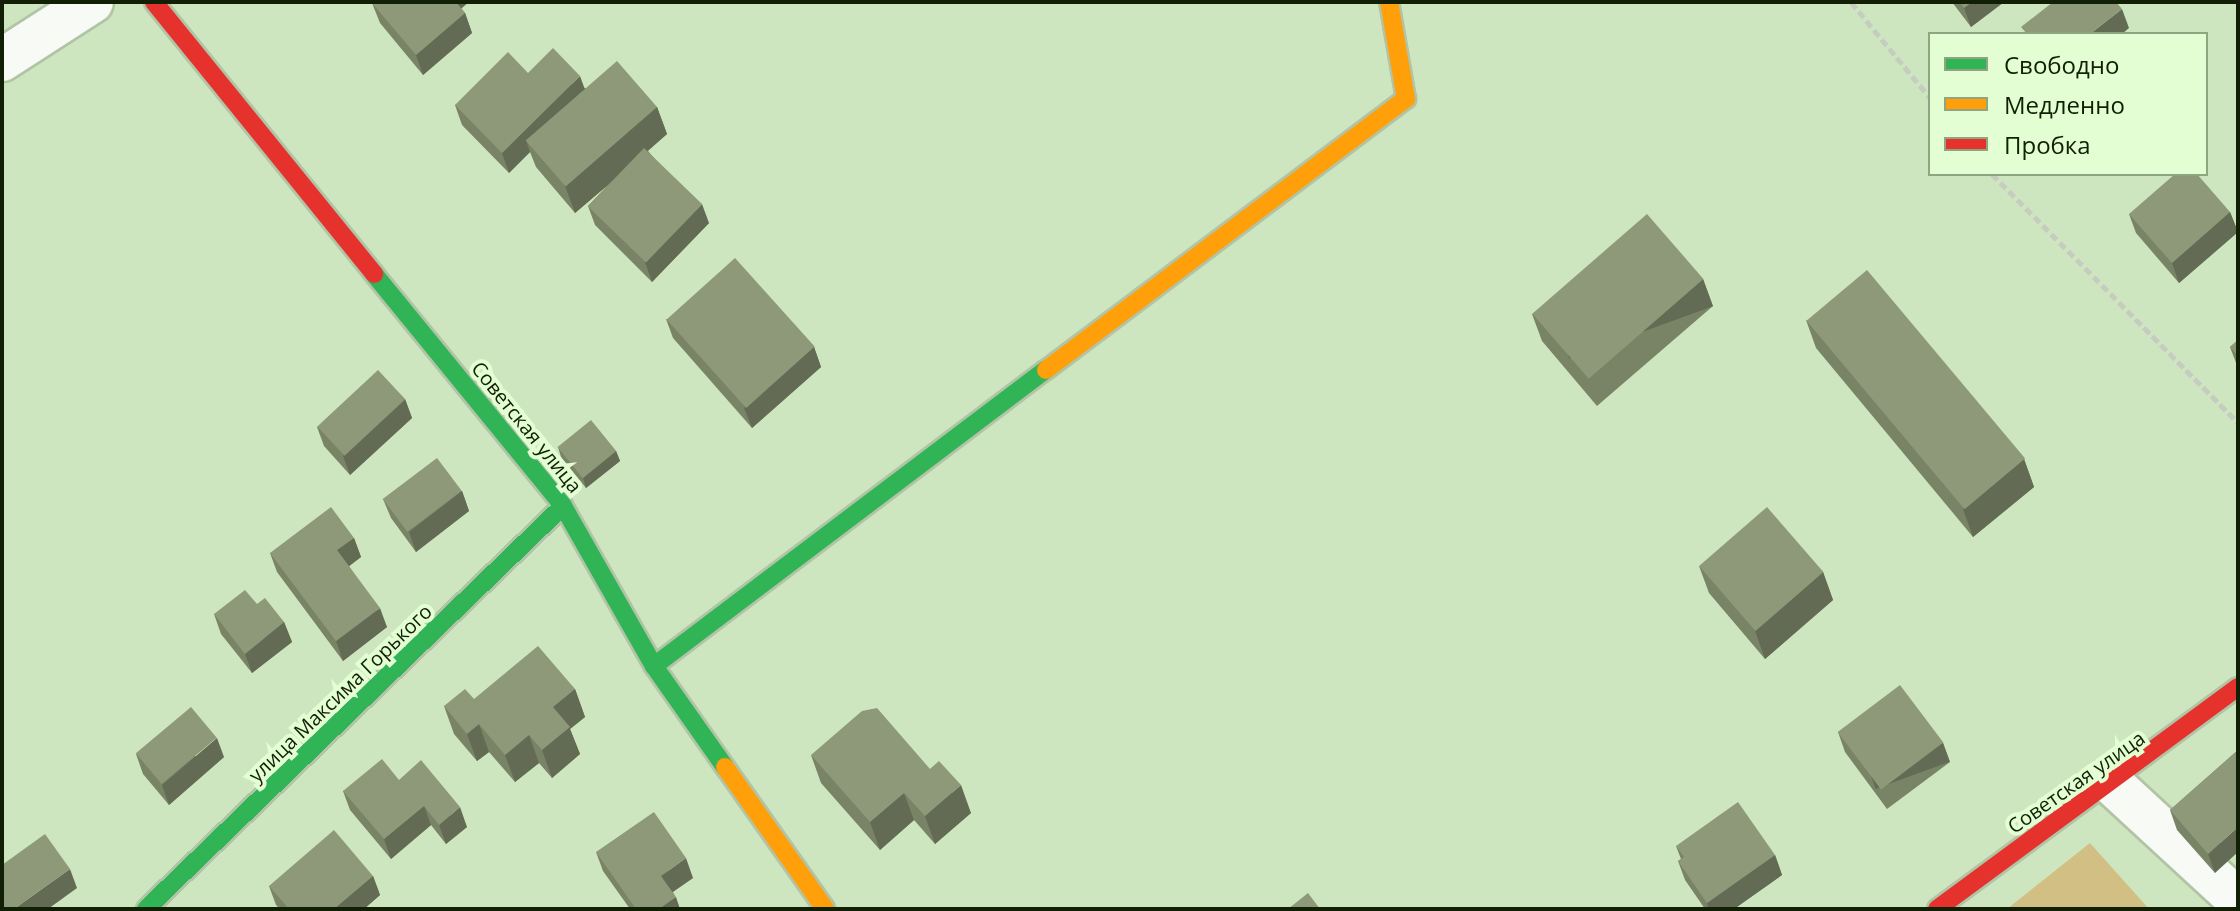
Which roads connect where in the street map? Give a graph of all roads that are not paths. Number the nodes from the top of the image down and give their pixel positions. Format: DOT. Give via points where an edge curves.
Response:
graph roads {
  1 [pos="92,2"];
  2 [pos="154,2"];
  3 [pos="1389,2"];
  4 [pos="2,60"];
  5 [pos="563,506"];
  6 [pos="654,666"];
  7 [pos="2238,687"];
  8 [pos="2109,781"];
  9 [pos="2238,900"];
  10 [pos="146,909"];
  11 [pos="825,909"];
  12 [pos="1937,909"];
  1 -- 4 [label="street"];
  2 -- 5 [label="street, Советская улица"];
  3 -- 6 [label="street" via="1406,99"];
  5 -- 6 [label="street, Советская улица"];
  5 -- 10 [label="street, улица Максима Горького"];
  6 -- 11 [label="street, Советская улица"];
  7 -- 8 [label="street, Советская улица"];
  8 -- 9 [label="street"];
  8 -- 12 [label="street, Советская улица"];
}
